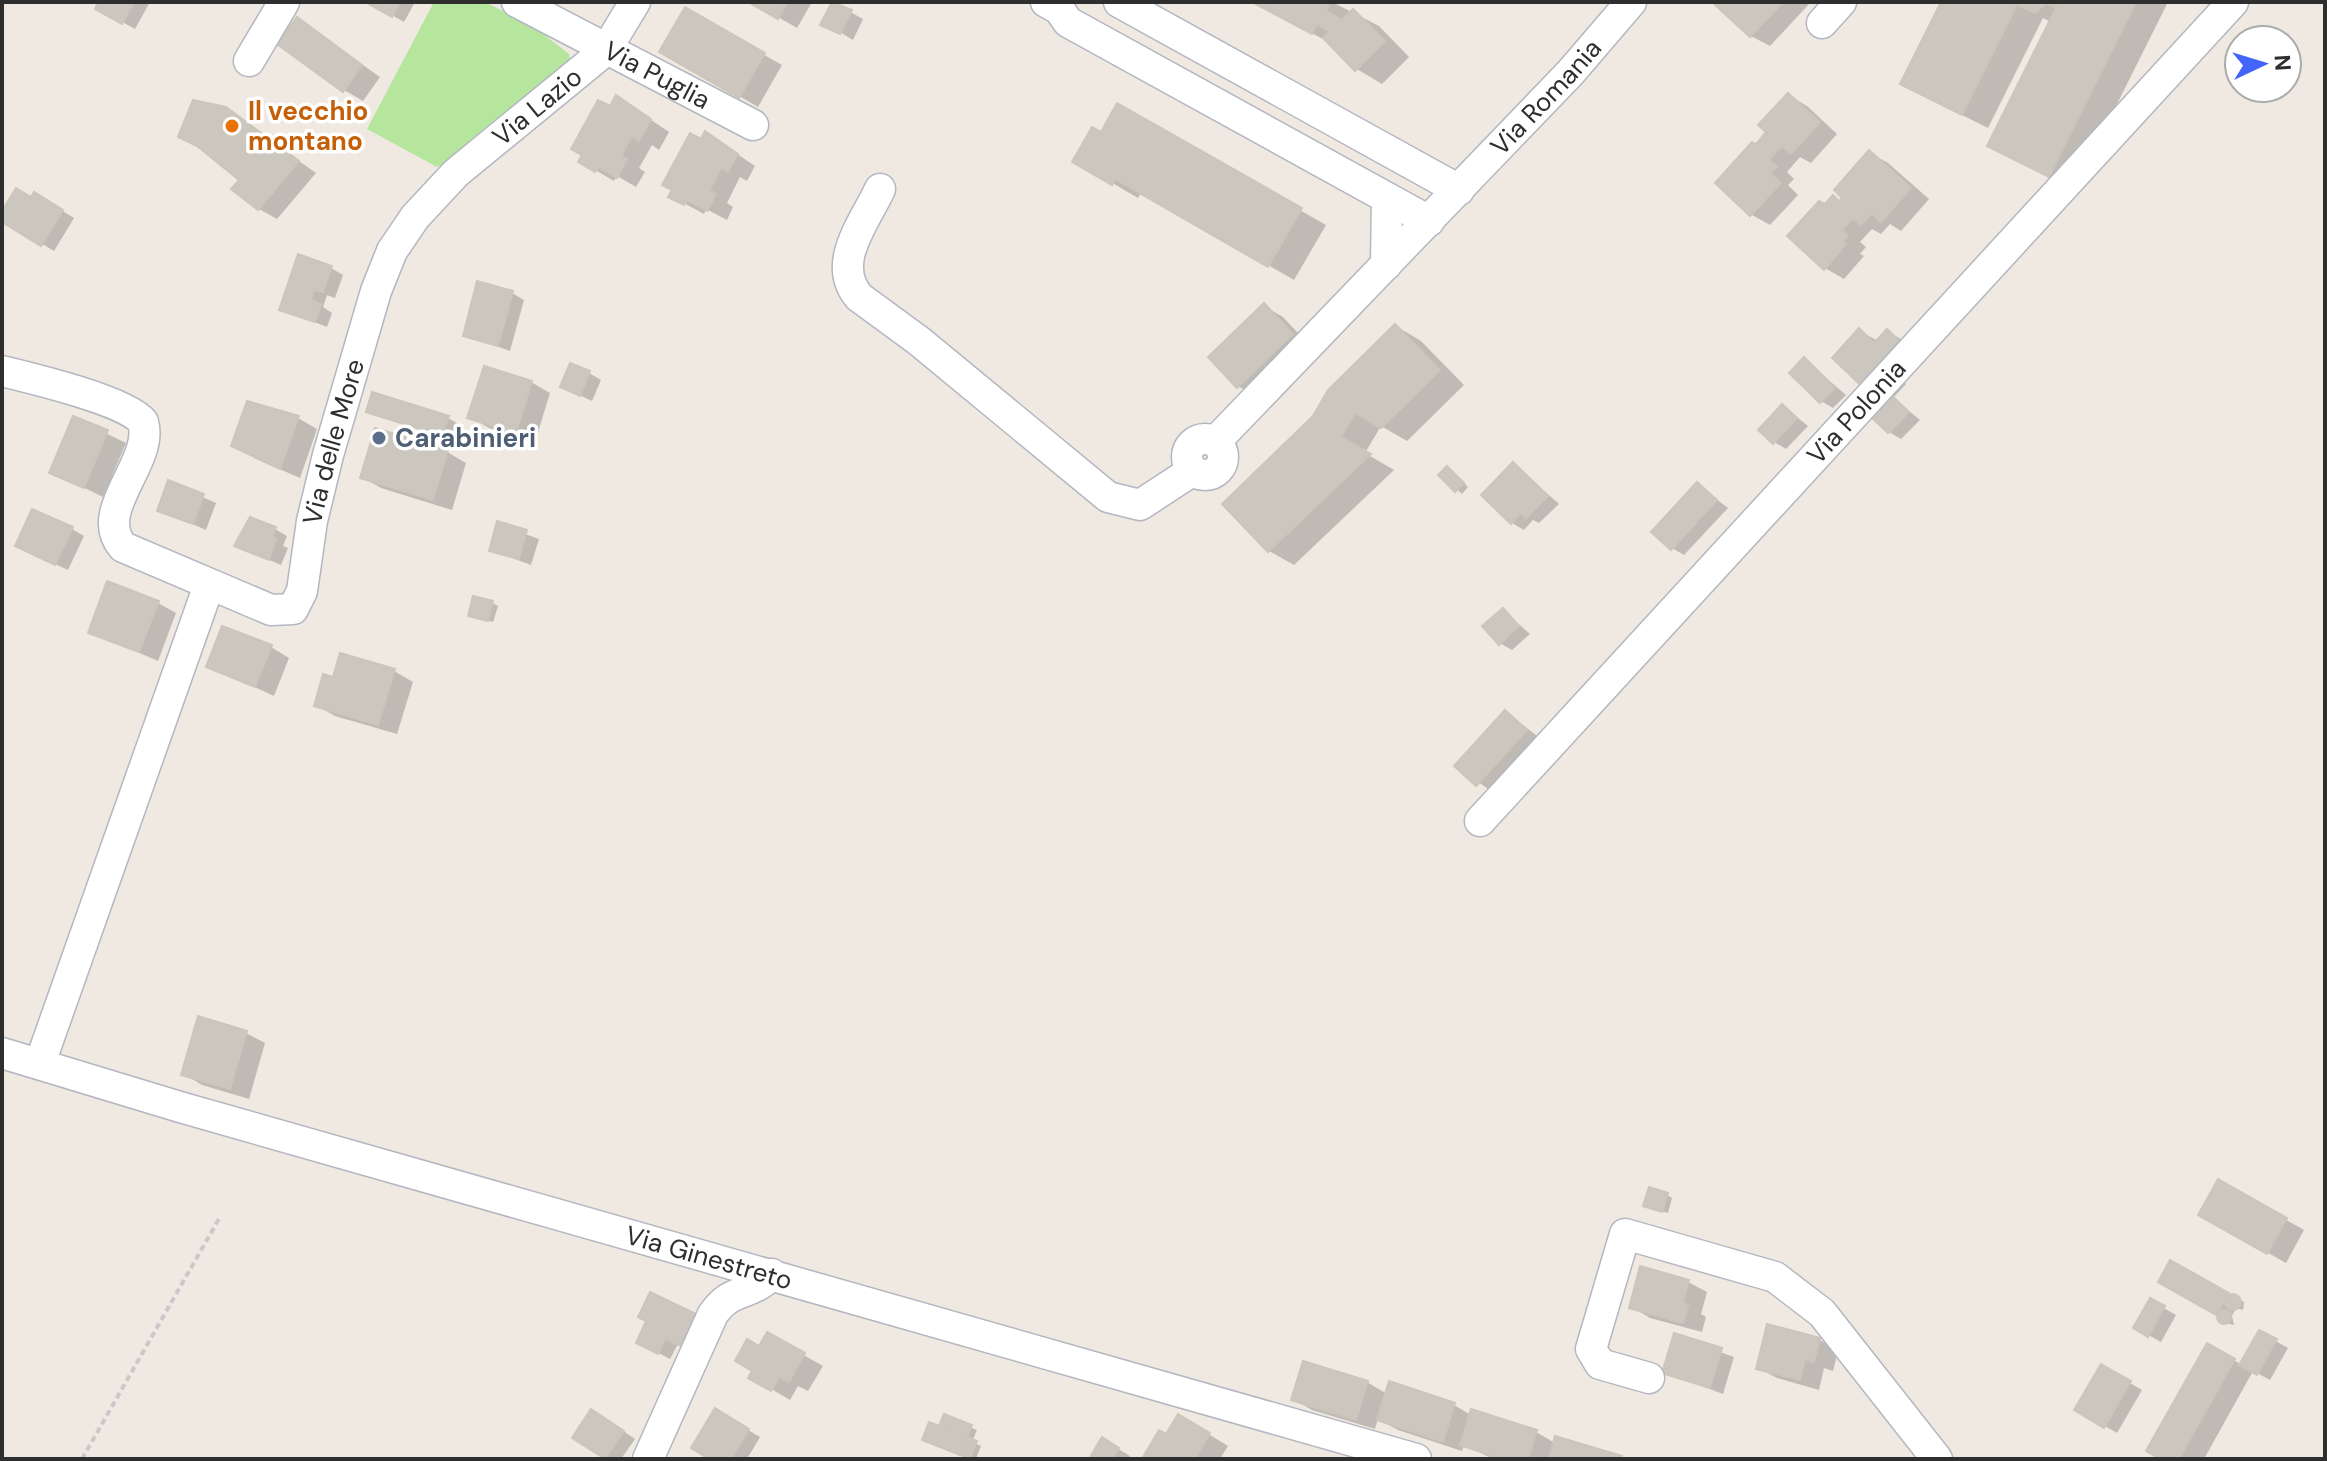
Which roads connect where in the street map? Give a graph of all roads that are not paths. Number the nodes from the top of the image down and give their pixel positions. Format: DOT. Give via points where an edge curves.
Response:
graph roads {
  1 [pos="284,2"];
  2 [pos="517,2"];
  3 [pos="635,2"];
  4 [pos="1046,2"];
  5 [pos="1119,2"];
  6 [pos="1631,2"];
  7 [pos="2233,2"];
  8 [pos="606,50"];
  9 [pos="249,61"];
  10 [pos="753,125"];
  11 [pos="880,189"];
  12 [pos="1459,190"];
  13 [pos="1387,198"];
  14 [pos="429,200"];
  15 [pos="1429,221"];
  16 [pos="1386,265"];
  17 [pos="2,371"];
  18 [pos="209,585"];
  19 [pos="1480,821"];
  20 [pos="2,1053"];
  21 [pos="40,1063"];
  22 [pos="772,1274"];
  23 [pos="1649,1378"];
  24 [pos="648,1459"];
  25 [pos="1416,1459"];
  26 [pos="1937,1459"];
  1 -- 9 [label="street"];
  2 -- 8 [label="street, Via Puglia"];
  3 -- 8 [label="street, Via Lazio"];
  4 -- 13 [label="street" via="1068,22"];
  5 -- 12 [label="street"];
  6 -- 12 [label="street, Via Romania"];
  7 -- 19 [label="street, Via Polonia"];
  8 -- 10 [label="street, Via Puglia"];
  8 -- 14 [label="street, Via Lazio"];
  11 -- 16 [label="street, Via Romania" via="846,264 851,289 1108,497 1140,505 1192,471 1208,475 1218,470 1223,459 1215,442"];
  12 -- 15 [label="street, Via Romania"];
  13 -- 15 [label="street"];
  13 -- 16 [label="street"];
  14 -- 18 [label="street, Via delle More" via="392,251 376,291 321,478 297,603 288,611 276,611"];
  15 -- 16 [label="street, Via Romania"];
  17 -- 18 [label="street, Via delle More" via="139,417 145,435 116,512 115,536 127,550"];
  18 -- 21 [label="street"];
  20 -- 21 [label="street, Via Ginestreto"];
  21 -- 22 [label="street, Via Ginestreto"];
  22 -- 24 [label="street" via="759,1288 729,1296 713,1314"];
  22 -- 25 [label="street, Via Ginestreto"];
  23 -- 26 [label="street" via="1600,1364 1591,1349 1625,1234 1775,1277 1822,1313"];
}
